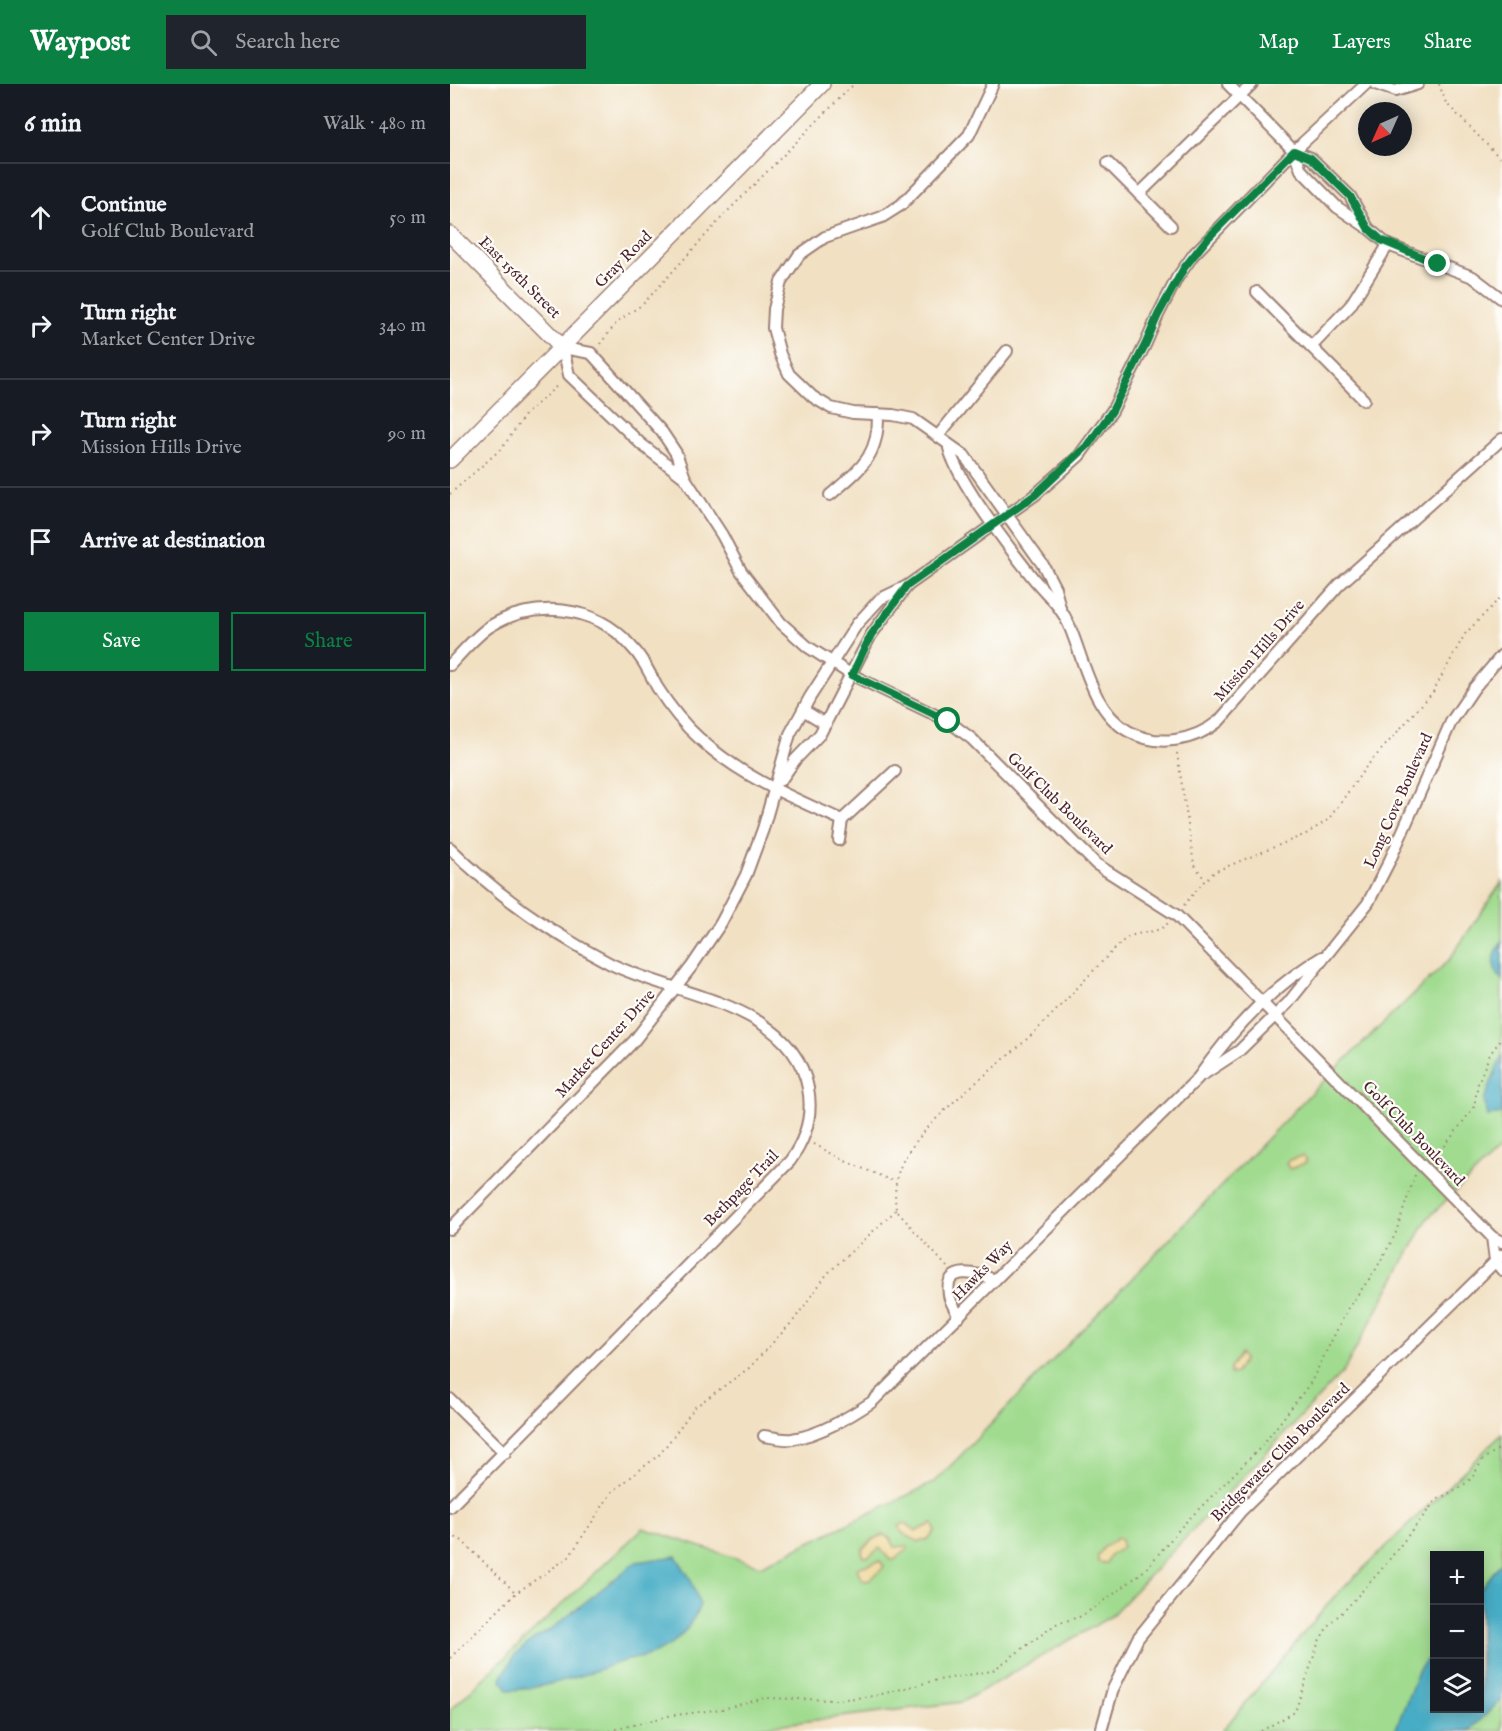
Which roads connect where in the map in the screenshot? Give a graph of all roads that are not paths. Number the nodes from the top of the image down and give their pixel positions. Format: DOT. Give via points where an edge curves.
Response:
graph roads {
  1 [pos="822,84"];
  2 [pos="993,84"];
  3 [pos="1228,84"];
  4 [pos="1252,84"];
  5 [pos="1366,84"];
  6 [pos="1374,84"];
  7 [pos="1418,84"];
  8 [pos="1240,96"];
  9 [pos="1294,151"];
  10 [pos="1108,163"];
  11 [pos="1139,194"];
  12 [pos="1171,226"];
  13 [pos="1368,228"];
  14 [pos="450,234"];
  15 [pos="1388,245"];
  16 [pos="1257,292"];
  17 [pos="1502,298"];
  18 [pos="1311,347"];
  19 [pos="562,348"];
  20 [pos="1007,351"];
  21 [pos="1364,400"];
  22 [pos="878,414"];
  23 [pos="938,436"];
  24 [pos="1502,439"];
  25 [pos="949,448"];
  26 [pos="450,460"];
  27 [pos="685,478"];
  28 [pos="830,495"];
  29 [pos="1007,515"];
  30 [pos="994,524"];
  31 [pos="907,586"];
  32 [pos="1060,608"];
  33 [pos="1502,655"];
  34 [pos="833,663"];
  35 [pos="450,665"];
  36 [pos="852,675"];
  37 [pos="803,710"];
  38 [pos="826,724"];
  39 [pos="895,771"];
  40 [pos="775,788"];
  41 [pos="842,820"];
  42 [pos="839,840"];
  43 [pos="450,848"];
  44 [pos="1322,957"];
  45 [pos="676,988"];
  46 [pos="1263,1003"];
  47 [pos="1275,1015"];
  48 [pos="1198,1078"];
  49 [pos="450,1228"];
  50 [pos="1497,1239"];
  51 [pos="1500,1262"];
  52 [pos="995,1280"];
  53 [pos="959,1317"];
  54 [pos="450,1398"];
  55 [pos="764,1436"];
  56 [pos="505,1453"];
  57 [pos="450,1507"];
  58 [pos="1101,1731"];
  1 -- 19 [label="street, Gray Road"];
  2 -- 22 [label="street" via="969,135 901,205 882,217 815,242 793,262 781,282 773,328 789,374 823,404 854,413"];
  3 -- 8 [label="street"];
  4 -- 8 [label="street"];
  5 -- 9 [label="street, Market Center Drive"];
  6 -- 7 [label="street" via="1395,91"];
  8 -- 9 [label="street"];
  8 -- 11 [label="street"];
  9 -- 13 [label="street" via="1311,158 1350,196"];
  9 -- 13 [label="street" via="1300,170 1337,207"];
  9 -- 29 [label="street, Market Center Drive" via="1207,239 1184,268 1112,411 1089,444 1050,483"];
  10 -- 11 [label="street"];
  11 -- 12 [label="street"];
  13 -- 15 [label="street"];
  14 -- 19 [label="street, East 156th Street"];
  15 -- 17 [label="street" via="1473,277"];
  15 -- 18 [label="street" via="1350,306"];
  16 -- 18 [label="street"];
  18 -- 21 [label="street"];
  19 -- 26 [label="street, Gray Road"];
  19 -- 27 [label="street, Golf Club Boulevard" via="569,375 641,444"];
  19 -- 27 [label="street, Golf Club Boulevard" via="591,353 662,432 676,453"];
  20 -- 23 [label="street"];
  22 -- 23 [label="street" via="913,419"];
  22 -- 28 [label="street" via="872,453"];
  23 -- 25 [label="street"];
  24 -- 32 [label="street, Mission Hills Drive" via="1339,585 1219,722 1196,736 1175,740 1137,735 1112,718 1100,701"];
  25 -- 29 [label="street, Mission Hills Drive" via="963,455"];
  25 -- 30 [label="street, Mission Hills Drive" via="953,463"];
  27 -- 34 [label="street, Golf Club Boulevard" via="765,605 798,638"];
  29 -- 30 [label="street, Market Center Drive"];
  29 -- 32 [label="street, Mission Hills Drive" via="1051,578"];
  30 -- 31 [label="street, Market Center Drive"];
  30 -- 32 [label="street, Mission Hills Drive" via="1031,576"];
  31 -- 34 [label="street, Market Center Drive" via="880,599 868,611"];
  31 -- 36 [label="street, Market Center Drive" via="871,635"];
  33 -- 44 [label="street, Long Cove Boulevard" via="1451,722 1368,903"];
  34 -- 36 [label="street, Golf Club Boulevard"];
  34 -- 37 [label="street, Market Center Drive"];
  35 -- 40 [label="street" via="484,631 508,617 537,609 587,616 630,644 665,700 702,741 743,771"];
  36 -- 38 [label="street, Market Center Drive"];
  36 -- 46 [label="street, Golf Club Boulevard" via="925,709 972,739 1096,864 1176,915"];
  37 -- 38 [label="street"];
  37 -- 40 [label="street, Market Center Drive" via="790,734"];
  38 -- 40 [label="street, Market Center Drive"];
  39 -- 41 [label="street"];
  40 -- 41 [label="street"];
  40 -- 45 [label="street, Market Center Drive" via="746,875 721,923"];
  41 -- 42 [label="street"];
  43 -- 45 [label="street, Bethpage Trail" via="488,885 544,926 612,964"];
  44 -- 46 [label="street, Long Cove Boulevard" via="1293,974"];
  44 -- 47 [label="street, Long Cove Boulevard" via="1304,986"];
  45 -- 49 [label="street, Market Center Drive" via="634,1041"];
  45 -- 56 [label="street, Bethpage Trail" via="758,1021 787,1044 804,1070 809,1094 808,1123 802,1140 790,1161"];
  46 -- 47 [label="street, Golf Club Boulevard"];
  46 -- 48 [label="street, Hawks Way"];
  47 -- 48 [label="street, Hawks Way" via="1239,1051"];
  47 -- 50 [label="street, Golf Club Boulevard"];
  48 -- 52 [label="street, Hawks Way"];
  50 -- 51 [label="street, Golf Club Boulevard"];
  51 -- 58 [label="street, Bridgewater Club Boulevard" via="1240,1512 1138,1638 1113,1689"];
  52 -- 53 [label="street, Hawks Way"];
  52 -- 53 [label="street" via="976,1272 955,1276 949,1295"];
  53 -- 55 [label="street, Hawks Way" via="894,1382 852,1415 790,1439"];
  54 -- 56 [label="street"];
  56 -- 57 [label="street, Bethpage Trail"];
}
